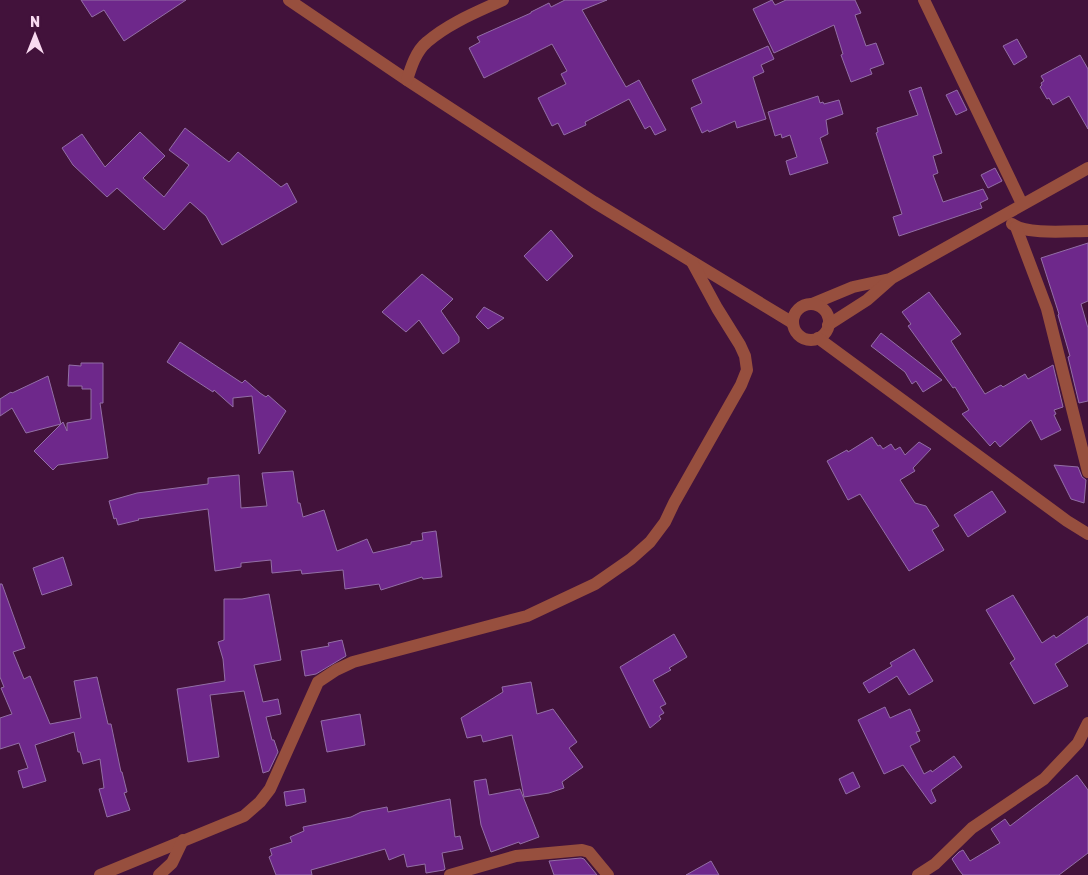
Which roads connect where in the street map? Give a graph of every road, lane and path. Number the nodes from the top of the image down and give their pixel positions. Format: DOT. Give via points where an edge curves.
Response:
graph roads {
  1 [pos="289,0"];
  2 [pos="503,0"];
  3 [pos="924,0"];
  4 [pos="407,80"];
  5 [pos="1088,168"];
  6 [pos="1022,204"];
  7 [pos="1001,216"];
  8 [pos="1016,226"];
  9 [pos="1088,230"];
  10 [pos="692,262"];
  11 [pos="892,278"];
  12 [pos="812,304"];
  13 [pos="793,323"];
  14 [pos="828,326"];
  15 [pos="818,338"];
  16 [pos="1088,472"];
  17 [pos="1088,534"];
  18 [pos="1088,723"];
  19 [pos="183,840"];
  20 [pos="100,875"];
  21 [pos="158,875"];
  22 [pos="450,875"];
  23 [pos="608,875"];
  24 [pos="918,875"];
  1 -- 4 [label="street"];
  2 -- 4 [label="street" via="461,20 426,43"];
  3 -- 6 [label="street"];
  4 -- 10 [label="street"];
  5 -- 6 [label="street"];
  6 -- 7 [label="street"];
  7 -- 8 [label="street"];
  7 -- 11 [label="street"];
  8 -- 9 [label="street" via="1062,232"];
  8 -- 16 [label="street" via="1047,309"];
  10 -- 13 [label="street"];
  10 -- 19 [label="street" via="740,344 747,370 665,522 650,542 595,584 527,616 353,662 336,670 318,682 270,789 260,802 244,816"];
  11 -- 12 [label="street" via="853,287"];
  11 -- 14 [label="street" via="867,300"];
  12 -- 13 [label="street" via="796,312"];
  12 -- 14 [label="street" via="827,314"];
  13 -- 15 [label="street" via="802,337"];
  14 -- 15 [label="street"];
  15 -- 17 [label="street" via="1067,522"];
  18 -- 24 [label="street" via="1078,743 1044,779 972,828 935,864"];
  19 -- 20 [label="street"];
  19 -- 21 [label="street" via="172,863"];
  22 -- 23 [label="street" via="516,856 582,850 589,852"];
}
